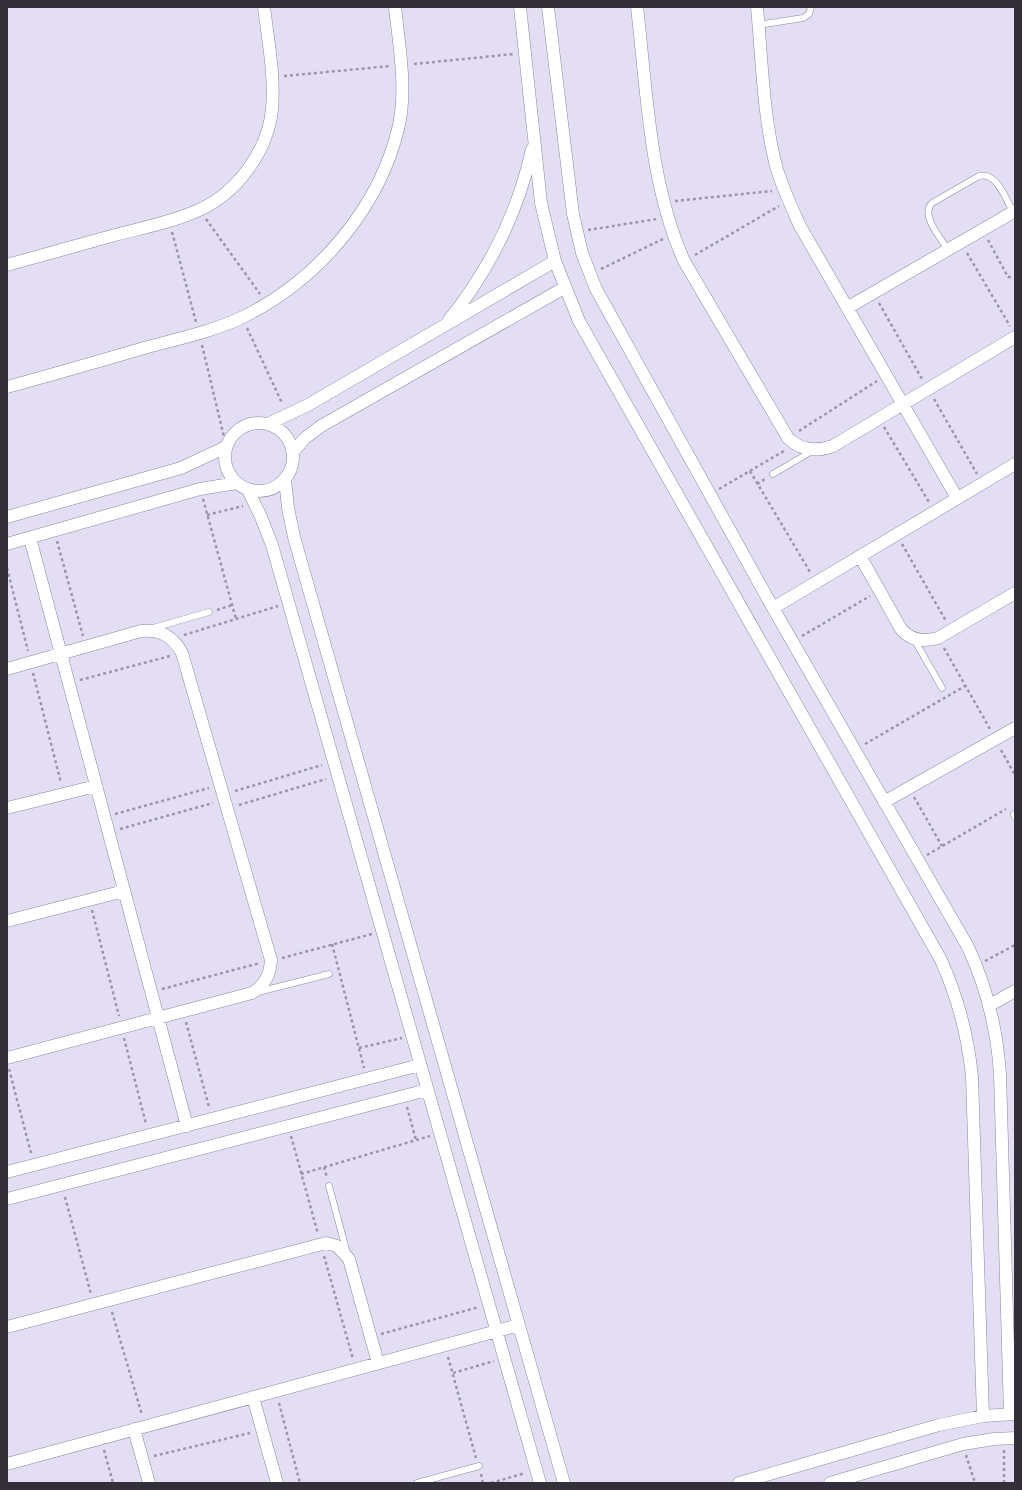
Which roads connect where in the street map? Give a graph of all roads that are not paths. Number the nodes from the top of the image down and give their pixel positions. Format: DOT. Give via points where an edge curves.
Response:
graph roads {
  1 [pos="264,7"];
  2 [pos="395,7"];
  3 [pos="520,7"];
  4 [pos="548,7"];
  5 [pos="637,7"];
  6 [pos="757,7"];
  7 [pos="811,7"];
  8 [pos="758,25"];
  9 [pos="534,140"];
  10 [pos="1014,211"];
  11 [pos="948,250"];
  12 [pos="555,261"];
  13 [pos="7,265"];
  14 [pos="564,288"];
  15 [pos="847,308"];
  16 [pos="444,326"];
  17 [pos="1013,333"];
  18 [pos="7,387"];
  19 [pos="902,405"];
  20 [pos="268,424"];
  21 [pos="226,447"];
  22 [pos="814,450"];
  23 [pos="293,452"];
  24 [pos="1015,464"];
  25 [pos="772,474"];
  26 [pos="285,479"];
  27 [pos="237,483"];
  28 [pos="248,490"];
  29 [pos="957,498"];
  30 [pos="7,517"];
  31 [pos="30,538"];
  32 [pos="7,544"];
  33 [pos="860,556"];
  34 [pos="1015,593"];
  35 [pos="773,608"];
  36 [pos="209,612"];
  37 [pos="141,631"];
  38 [pos="914,639"];
  39 [pos="61,654"];
  40 [pos="7,669"];
  41 [pos="942,688"];
  42 [pos="1015,728"];
  43 [pos="96,786"];
  44 [pos="884,802"];
  45 [pos="7,808"];
  46 [pos="124,891"];
  47 [pos="7,921"];
  48 [pos="329,974"];
  49 [pos="1015,991"];
  50 [pos="252,993"];
  51 [pos="990,1005"];
  52 [pos="158,1018"];
  53 [pos="7,1058"];
  54 [pos="420,1066"];
  55 [pos="428,1090"];
  56 [pos="187,1126"];
  57 [pos="7,1172"];
  58 [pos="329,1186"];
  59 [pos="1009,1188"];
  60 [pos="7,1199"];
  61 [pos="349,1259"];
  62 [pos="519,1325"];
  63 [pos="7,1327"];
  64 [pos="496,1331"];
  65 [pos="378,1363"];
  66 [pos="253,1397"];
  67 [pos="1013,1414"];
  68 [pos="983,1416"];
  69 [pos="140,1428"];
  70 [pos="1009,1438"];
  71 [pos="7,1464"];
  72 [pos="479,1466"];
  73 [pos="149,1483"];
  74 [pos="277,1483"];
  75 [pos="417,1483"];
  76 [pos="540,1483"];
  77 [pos="564,1483"];
  78 [pos="739,1483"];
  79 [pos="830,1483"];
  1 -- 13 [label="street" via="272,78 272,110 264,141 248,169 227,193 200,210"];
  2 -- 18 [label="street" via="401,65 402,95 399,124 380,178 359,215 333,249 296,283 267,304 242,317 215,328"];
  3 -- 9 [label="street"];
  4 -- 35 [label="street" via="570,197 576,232 590,274 603,304"];
  5 -- 22 [label="street" via="656,172 673,234 684,261 791,441"];
  6 -- 8 [label="street"];
  7 -- 8 [label="lane" via="809,14 803,18"];
  8 -- 15 [label="street" via="771,143 786,196 800,226"];
  9 -- 12 [label="street" via="541,203"];
  9 -- 16 [label="street" via="521,191 502,239 476,284"];
  10 -- 11 [label="street"];
  10 -- 11 [label="lane" via="992,178 986,175 979,176 945,195 932,203 927,213"];
  11 -- 15 [label="street"];
  12 -- 14 [label="street"];
  12 -- 16 [label="street"];
  14 -- 23 [label="street" via="321,426"];
  14 -- 68 [label="street" via="579,322 941,960 956,998 967,1037 972,1077"];
  15 -- 19 [label="street"];
  16 -- 20 [label="street"];
  17 -- 19 [label="street"];
  19 -- 22 [label="street" via="833,446"];
  19 -- 29 [label="street"];
  20 -- 21 [label="street" via="246,425 233,434"];
  20 -- 23 [label="street" via="285,434"];
  21 -- 27 [label="street" via="225,463 231,477"];
  21 -- 30 [label="street" via="181,468"];
  22 -- 25 [label="lane"];
  23 -- 26 [label="street" via="292,467"];
  24 -- 29 [label="street"];
  26 -- 28 [label="street" via="279,485 264,491"];
  26 -- 62 [label="street" via="296,544"];
  27 -- 28 [label="street"];
  27 -- 31 [label="street" via="200,489"];
  28 -- 54 [label="street" via="272,545"];
  29 -- 33 [label="street"];
  31 -- 32 [label="street"];
  31 -- 39 [label="street"];
  33 -- 35 [label="street"];
  33 -- 38 [label="street" via="901,629"];
  34 -- 38 [label="street" via="938,638"];
  35 -- 44 [label="street"];
  36 -- 37 [label="lane"];
  37 -- 39 [label="street"];
  37 -- 50 [label="street" via="158,631 173,639 182,653 271,960 269,976 265,983"];
  38 -- 41 [label="lane"];
  39 -- 40 [label="street"];
  39 -- 43 [label="street"];
  42 -- 44 [label="street"];
  43 -- 45 [label="street"];
  43 -- 46 [label="street"];
  44 -- 51 [label="street" via="968,947"];
  46 -- 47 [label="street"];
  46 -- 52 [label="street"];
  48 -- 50 [label="lane"];
  49 -- 51 [label="street"];
  50 -- 52 [label="street"];
  51 -- 59 [label="street" via="999,1051"];
  52 -- 53 [label="street"];
  52 -- 56 [label="street"];
  54 -- 55 [label="street"];
  54 -- 56 [label="street"];
  55 -- 60 [label="street"];
  55 -- 64 [label="street"];
  56 -- 57 [label="street"];
  58 -- 61 [label="lane"];
  59 -- 67 [label="street"];
  61 -- 63 [label="street" via="337,1246 320,1244"];
  61 -- 65 [label="street"];
  62 -- 64 [label="street"];
  62 -- 77 [label="street"];
  64 -- 65 [label="street"];
  64 -- 76 [label="street"];
  65 -- 66 [label="street"];
  66 -- 69 [label="street"];
  66 -- 74 [label="street"];
  67 -- 68 [label="street"];
  68 -- 78 [label="street" via="939,1425"];
  69 -- 71 [label="street"];
  69 -- 73 [label="street" via="142,1459"];
  70 -- 79 [label="street" via="963,1444"];
  72 -- 75 [label="lane"];
}
